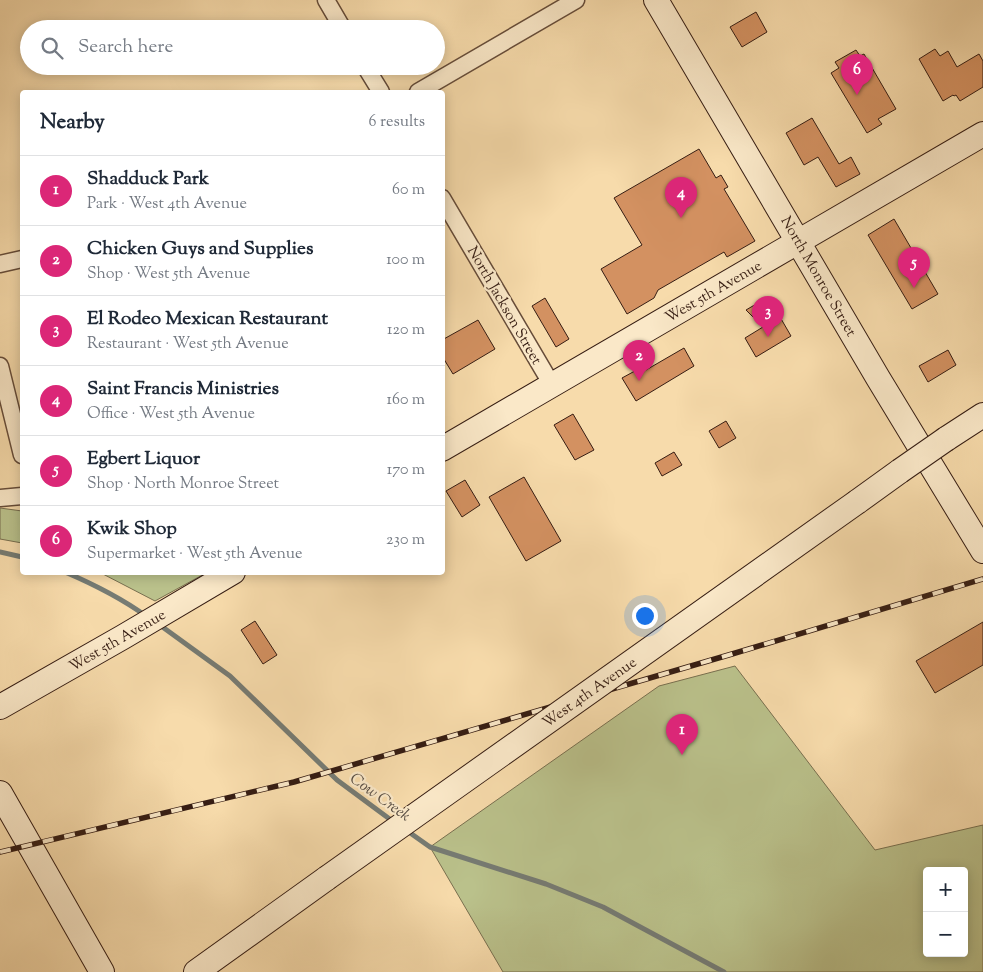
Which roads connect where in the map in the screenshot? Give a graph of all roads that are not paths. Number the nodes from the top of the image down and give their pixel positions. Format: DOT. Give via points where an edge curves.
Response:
graph roads {
  1 [pos="326,0"];
  2 [pos="576,0"];
  3 [pos="656,0"];
  4 [pos="338,20"];
  5 [pos="370,75"];
  6 [pos="379,90"];
  7 [pos="421,90"];
  8 [pos="983,134"];
  9 [pos="445,203"];
  10 [pos="798,241"];
  11 [pos="20,259"];
  12 [pos="0,264"];
  13 [pos="0,366"];
  14 [pos="552,385"];
  15 [pos="983,415"];
  16 [pos="20,447"];
  17 [pos="445,447"];
  18 [pos="20,496"];
  19 [pos="0,498"];
  20 [pos="981,544"];
  21 [pos="228,575"];
  22 [pos="0,707"];
  23 [pos="0,793"];
  24 [pos="102,972"];
  25 [pos="196,972"];
  1 -- 4 [label="street"];
  2 -- 7 [label="street"];
  3 -- 10 [label="street, North Monroe Street"];
  5 -- 6 [label="street"];
  8 -- 10 [label="street, West 5th Avenue"];
  9 -- 14 [label="street, North Jackson Street"];
  10 -- 14 [label="street, West 5th Avenue"];
  10 -- 20 [label="street, North Monroe Street"];
  11 -- 12 [label="street"];
  13 -- 16 [label="street"];
  14 -- 17 [label="street, West 5th Avenue"];
  15 -- 25 [label="street, West 4th Avenue, bridge"];
  18 -- 19 [label="street"];
  21 -- 22 [label="street, West 5th Avenue"];
  23 -- 24 [label="street"];
}
